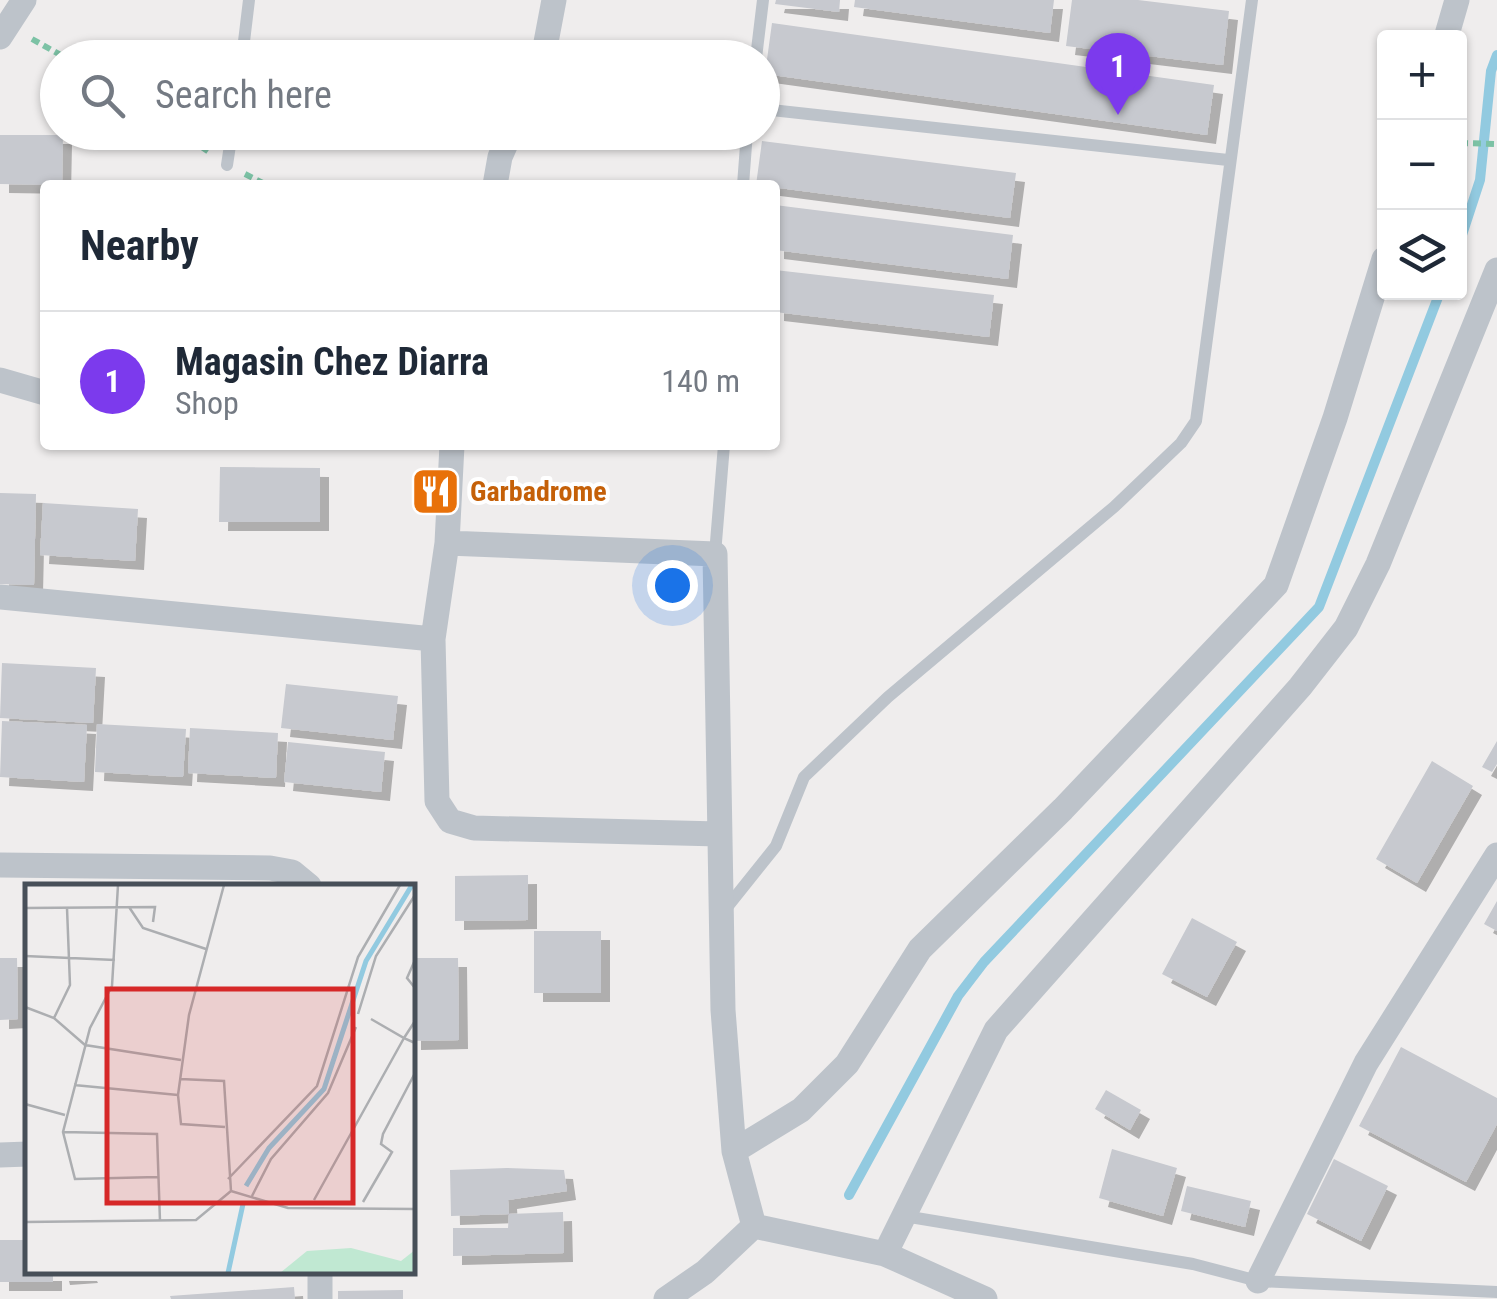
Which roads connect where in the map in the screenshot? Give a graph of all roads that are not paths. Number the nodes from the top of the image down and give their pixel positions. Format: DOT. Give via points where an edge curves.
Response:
graph roads {
  1 [pos="24,0"];
  2 [pos="249,0"];
  3 [pos="554,0"];
  4 [pos="763,0"];
  5 [pos="1252,0"];
  6 [pos="1457,0"];
  7 [pos="1448,30"];
  8 [pos="4,32"];
  9 [pos="244,40"];
  10 [pos="546,40"];
  11 [pos="758,40"];
  12 [pos="780,111"];
  13 [pos="229,150"];
  14 [pos="503,150"];
  15 [pos="746,150"];
  16 [pos="1228,160"];
  17 [pos="227,165"];
  18 [pos="496,180"];
  19 [pos="743,180"];
  20 [pos="1497,270"];
  21 [pos="1377,280"];
  22 [pos="0,380"];
  23 [pos="40,392"];
  24 [pos="452,450"];
  25 [pos="724,450"];
  26 [pos="447,543"];
  27 [pos="716,554"];
  28 [pos="0,598"];
  29 [pos="433,639"];
  30 [pos="719,834"];
  31 [pos="1497,854"];
  32 [pos="0,865"];
  33 [pos="307,884"];
  34 [pos="721,916"];
  35 [pos="734,1150"];
  36 [pos="25,1154"];
  37 [pos="0,1155"];
  38 [pos="904,1216"];
  39 [pos="754,1226"];
  40 [pos="885,1254"];
  41 [pos="1258,1280"];
  42 [pos="1497,1292"];
  43 [pos="666,1299"];
  44 [pos="985,1299"];
  1 -- 8 [label="street"];
  2 -- 9 [label="lane"];
  3 -- 10 [label="street"];
  4 -- 11 [label="lane"];
  5 -- 16 [label="lane"];
  6 -- 7 [label="street"];
  12 -- 16 [label="lane"];
  13 -- 17 [label="lane"];
  14 -- 18 [label="street"];
  15 -- 19 [label="lane"];
  16 -- 34 [label="lane" via="1202,391 1196,420 1181,443 804,777 776,846"];
  20 -- 38 [label="street" via="1346,628 996,1030"];
  21 -- 35 [label="street" via="1276,585 920,949 847,1064 800,1110"];
  22 -- 23 [label="street"];
  24 -- 26 [label="street"];
  25 -- 27 [label="lane"];
  26 -- 27 [label="street"];
  26 -- 29 [label="street"];
  27 -- 30 [label="street"];
  28 -- 29 [label="street"];
  29 -- 30 [label="street" via="437,801 450,821 474,828"];
  30 -- 34 [label="street"];
  31 -- 41 [label="street" via="1366,1063"];
  32 -- 33 [label="street" via="270,868"];
  34 -- 35 [label="street"];
  35 -- 39 [label="street"];
  36 -- 37 [label="street"];
  38 -- 40 [label="street"];
  38 -- 41 [label="lane"];
  39 -- 40 [label="street"];
  39 -- 43 [label="street"];
  40 -- 44 [label="street"];
  41 -- 42 [label="lane"];
}
